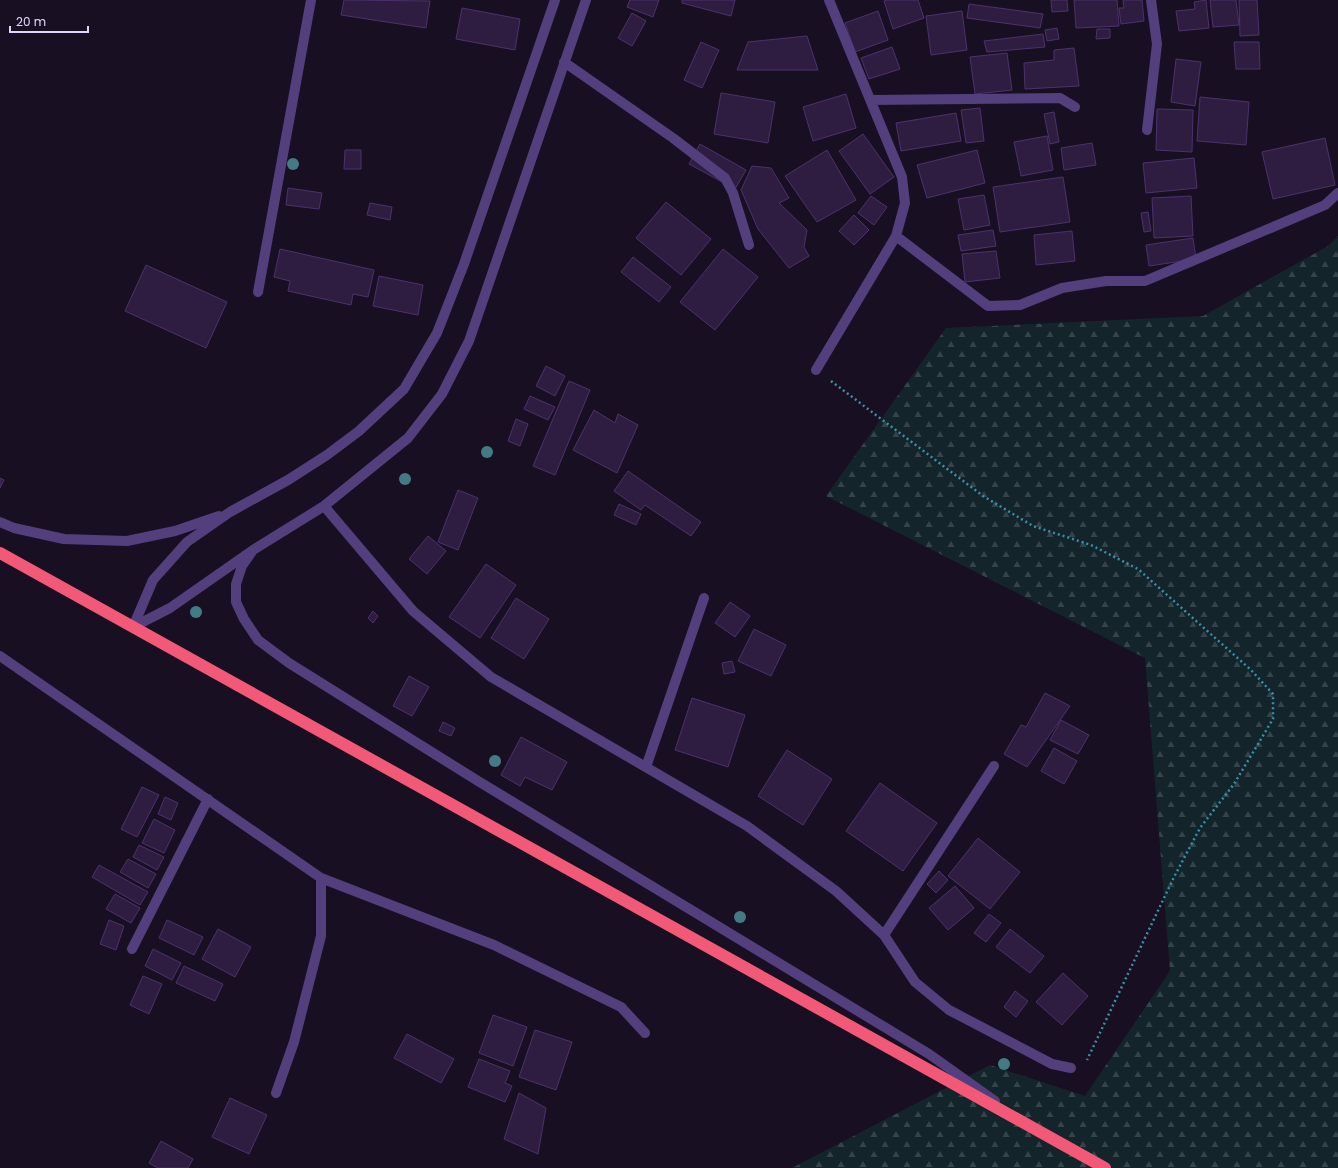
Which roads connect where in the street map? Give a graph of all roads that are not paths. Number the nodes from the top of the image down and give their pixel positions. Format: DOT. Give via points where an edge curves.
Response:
graph roads {
  1 [pos="311,0"];
  2 [pos="555,0"];
  3 [pos="586,0"];
  4 [pos="829,0"];
  5 [pos="1151,0"];
  6 [pos="564,62"];
  7 [pos="871,100"];
  8 [pos="1075,107"];
  9 [pos="1147,130"];
  10 [pos="1338,193"];
  11 [pos="896,236"];
  12 [pos="749,246"];
  13 [pos="258,292"];
  14 [pos="816,370"];
  15 [pos="324,506"];
  16 [pos="230,512"];
  17 [pos="0,522"];
  18 [pos="253,550"];
  19 [pos="0,553"];
  20 [pos="704,598"];
  21 [pos="133,627"];
  22 [pos="0,656"];
  23 [pos="646,766"];
  24 [pos="994,766"];
  25 [pos="208,799"];
  26 [pos="321,878"];
  27 [pos="884,935"];
  28 [pos="132,949"];
  29 [pos="645,1033"];
  30 [pos="1071,1068"];
  31 [pos="276,1092"];
  32 [pos="1020,1120"];
  33 [pos="1105,1168"];
  1 -- 13 [label="street"];
  2 -- 16 [label="street" via="464,264 440,326 404,389 359,431 327,455"];
  3 -- 6 [label="street"];
  4 -- 7 [label="street"];
  5 -- 9 [label="street" via="1157,44"];
  6 -- 12 [label="street" via="673,138 725,178 734,193"];
  6 -- 15 [label="street" via="469,341 442,394 408,438"];
  7 -- 8 [label="street" via="1060,98"];
  7 -- 11 [label="street" via="902,177 905,203"];
  10 -- 11 [label="street" via="1325,205 1145,281 1106,281 1062,288 1020,305 988,306"];
  11 -- 14 [label="street"];
  15 -- 18 [label="street"];
  15 -- 23 [label="street" via="413,612 458,651 491,677"];
  16 -- 17 [label="street" via="175,531 128,540 64,539 14,528"];
  16 -- 21 [label="street" via="187,542 153,580"];
  18 -- 21 [label="street" via="170,608"];
  18 -- 32 [label="street" via="242,566 236,584 236,602 258,640 360,709 929,1054"];
  19 -- 21 [label="highway"];
  20 -- 23 [label="street"];
  21 -- 32 [label="highway"];
  22 -- 25 [label="street"];
  23 -- 27 [label="street" via="747,826 836,891"];
  24 -- 27 [label="street"];
  25 -- 26 [label="street"];
  25 -- 28 [label="street"];
  26 -- 29 [label="street" via="494,945 621,1007"];
  26 -- 31 [label="street" via="321,936 294,1042"];
  27 -- 30 [label="street" via="915,982 949,1010 1052,1064"];
  32 -- 33 [label="highway"];
}
